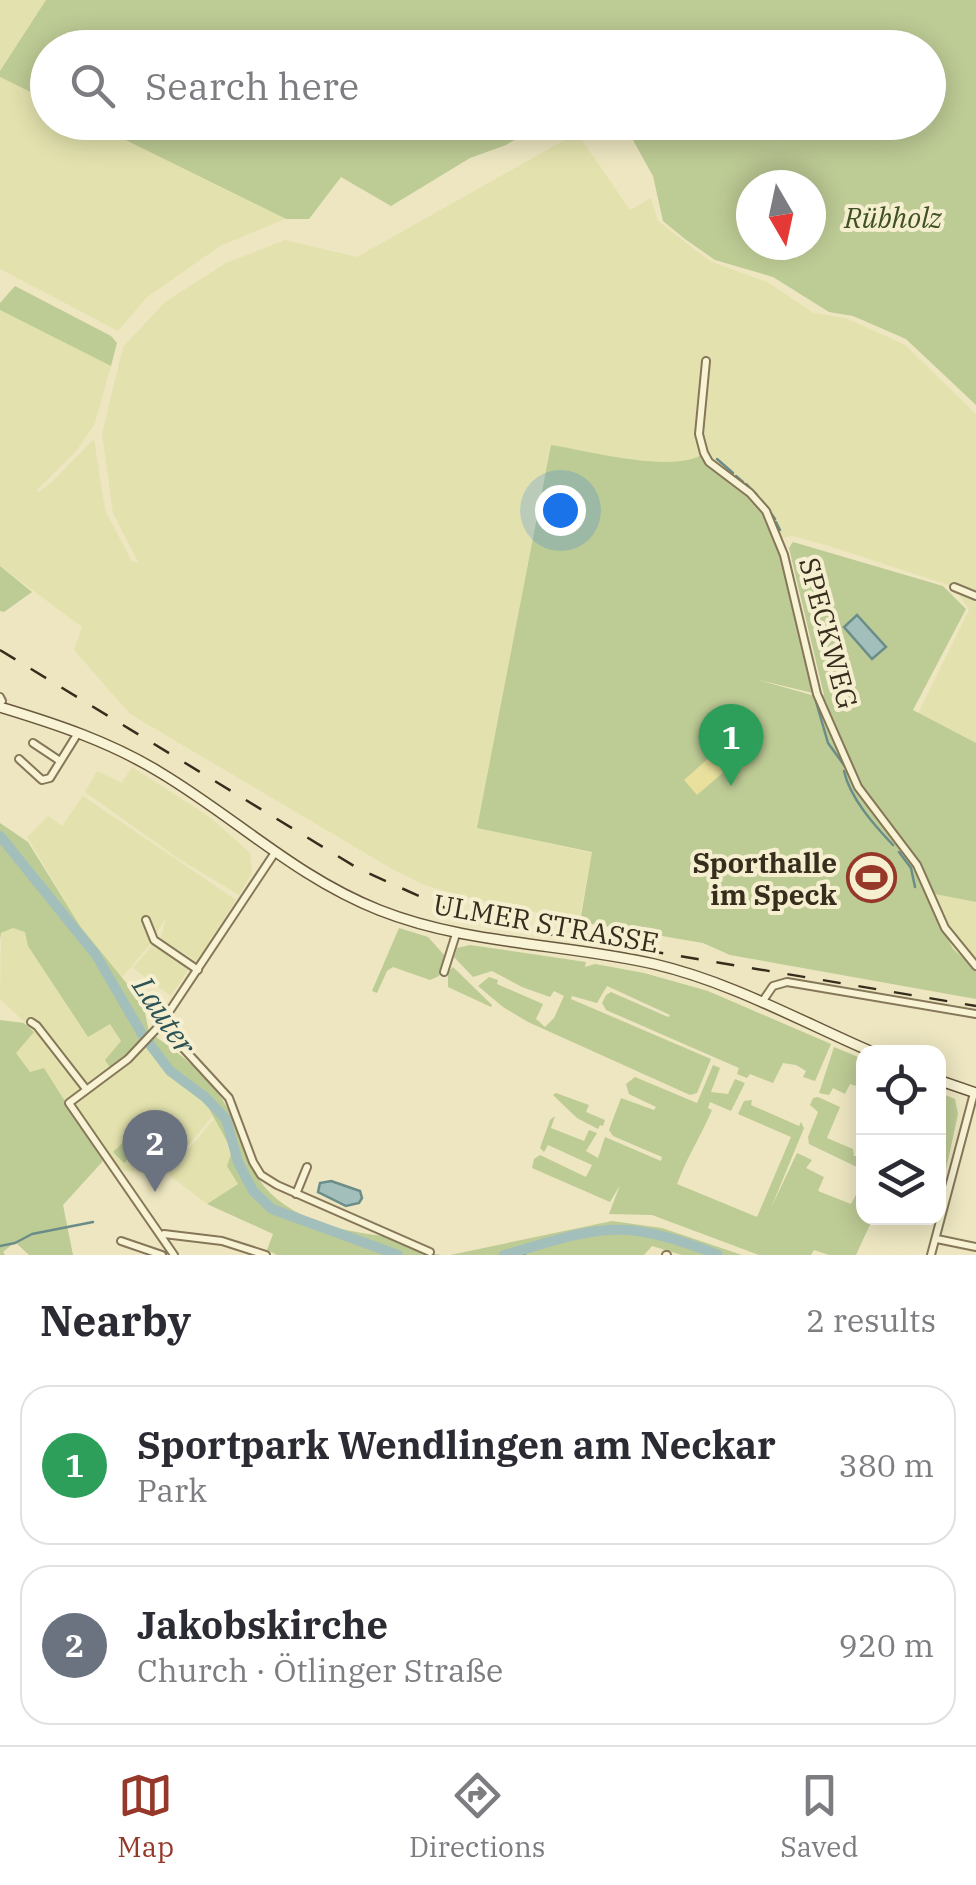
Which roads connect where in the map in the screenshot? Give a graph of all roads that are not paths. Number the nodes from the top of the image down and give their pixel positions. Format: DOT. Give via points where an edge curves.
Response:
graph roads {
  1 [pos="706,361"];
  2 [pos="954,587"];
  3 [pos="976,596"];
  4 [pos="3,703"];
  5 [pos="78,732"];
  6 [pos="33,743"];
  7 [pos="19,760"];
  8 [pos="60,761"];
  9 [pos="274,854"];
  10 [pos="146,920"];
  11 [pos="456,934"];
  12 [pos="976,966"];
  13 [pos="198,970"];
  14 [pos="444,972"];
  15 [pos="762,1002"];
  16 [pos="976,1014"];
  17 [pos="30,1022"];
  18 [pos="161,1024"];
  19 [pos="857,1045"];
  20 [pos="946,1083"];
  21 [pos="86,1089"];
  22 [pos="975,1093"];
  23 [pos="307,1167"];
  24 [pos="296,1194"];
  25 [pos="162,1234"];
  26 [pos="937,1240"];
  27 [pos="121,1241"];
  28 [pos="976,1247"];
  29 [pos="430,1252"];
  30 [pos="162,1255"];
  31 [pos="174,1255"];
  32 [pos="266,1255"];
  33 [pos="932,1255"];
  1 -- 12 [label="street, SPECKWEG" via="699,434 704,453 766,511 784,556 817,694 858,788 916,865 945,928"];
  2 -- 3 [label="street"];
  4 -- 5 [label="main road, ULMER STRASSE"];
  5 -- 8 [label="street"];
  5 -- 9 [label="main road, ULMER STRASSE" via="161,772"];
  6 -- 8 [label="street"];
  7 -- 8 [label="street" via="42,780"];
  9 -- 11 [label="main road, ULMER STRASSE" via="332,889"];
  9 -- 13 [label="street"];
  10 -- 13 [label="street" via="154,940"];
  11 -- 14 [label="street"];
  11 -- 15 [label="main road, ULMER STRASSE" via="653,964"];
  13 -- 18 [label="street"];
  15 -- 16 [label="street" via="773,986 787,982"];
  15 -- 19 [label="main road, ULMER STRASSE"];
  17 -- 21 [label="street"];
  18 -- 21 [label="street" via="141,1048"];
  18 -- 24 [label="street" via="229,1098 261,1175"];
  20 -- 22 [label="main road"];
  21 -- 25 [label="street" via="70,1106"];
  22 -- 26 [label="street"];
  23 -- 24 [label="street"];
  24 -- 29 [label="street"];
  25 -- 31 [label="street"];
  25 -- 32 [label="street" via="222,1241"];
  26 -- 28 [label="street"];
  26 -- 33 [label="street"];
  27 -- 30 [label="street"];
}
